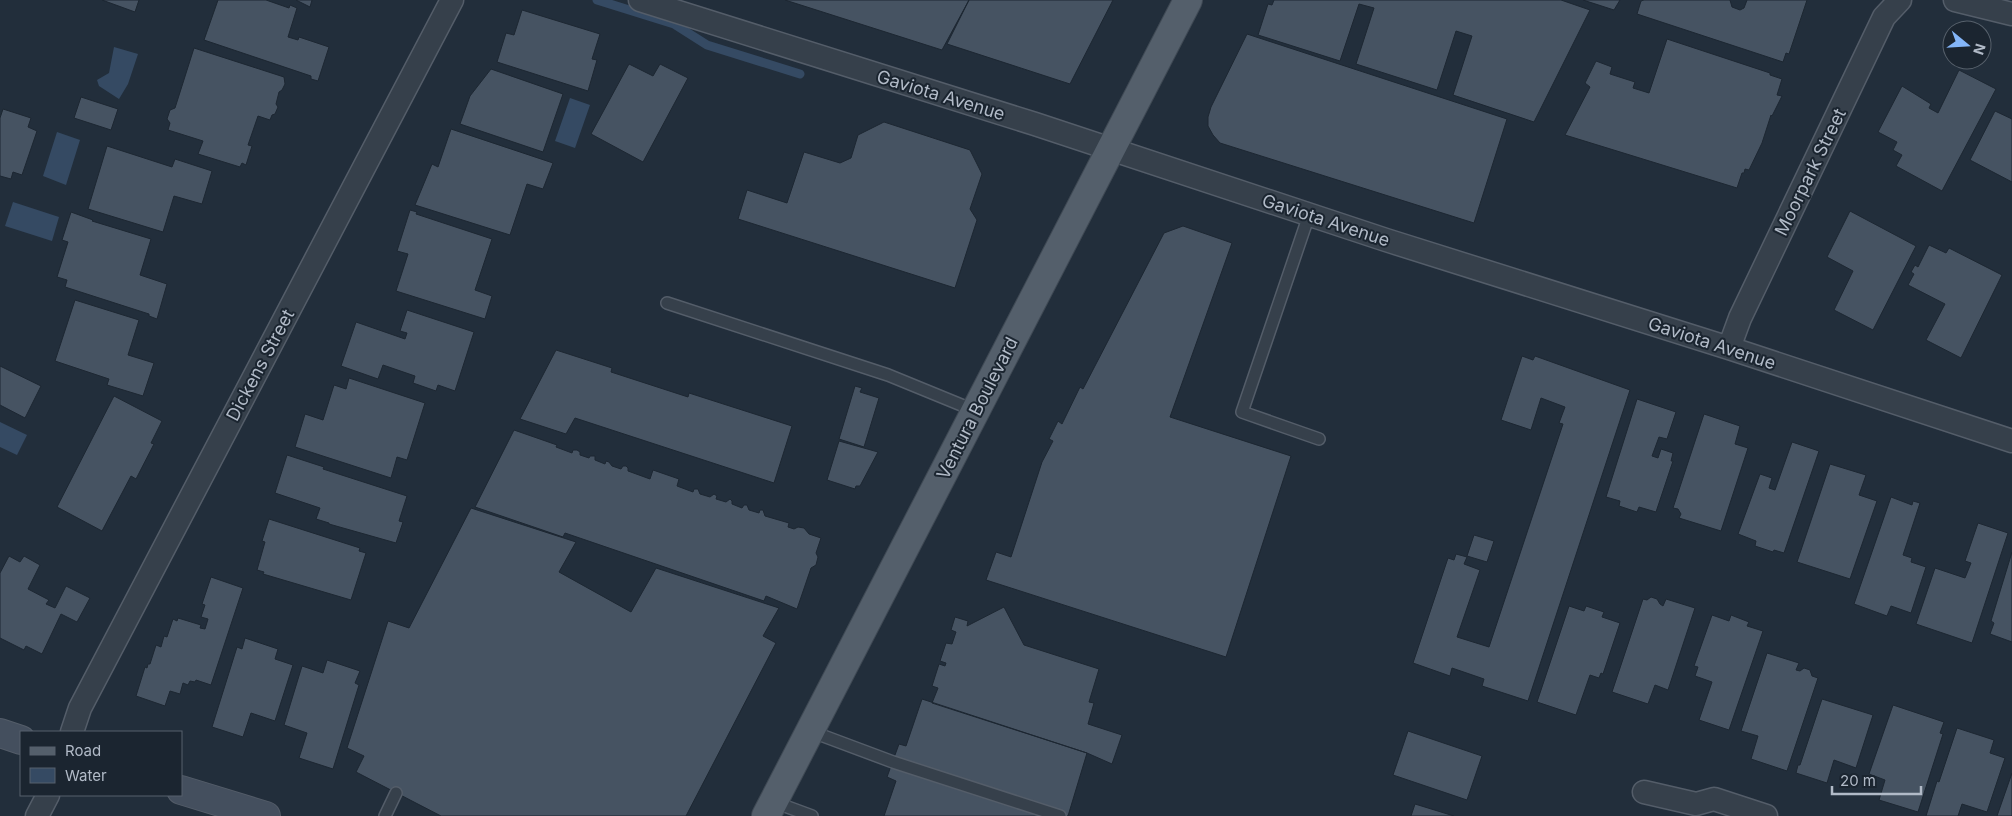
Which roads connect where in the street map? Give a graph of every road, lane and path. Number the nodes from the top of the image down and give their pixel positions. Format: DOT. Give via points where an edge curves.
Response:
graph roads {
  1 [pos="452,0"];
  2 [pos="640,0"];
  3 [pos="1188,0"];
  4 [pos="1900,0"];
  5 [pos="1955,0"];
  6 [pos="2012,14"];
  7 [pos="1111,150"];
  8 [pos="1309,215"];
  9 [pos="666,303"];
  10 [pos="1729,348"];
  11 [pos="976,412"];
  12 [pos="1319,439"];
  13 [pos="2012,441"];
  14 [pos="72,731"];
  15 [pos="809,731"];
  16 [pos="0,733"];
  17 [pos="20,740"];
  18 [pos="182,790"];
  19 [pos="1644,792"];
  20 [pos="396,793"];
  21 [pos="47,796"];
  22 [pos="770,809"];
  23 [pos="37,816"];
  24 [pos="266,816"];
  25 [pos="385,816"];
  26 [pos="812,816"];
  27 [pos="1060,816"];
  28 [pos="1766,816"];
  1 -- 14 [label="street, Dickens Street" via="80,708"];
  2 -- 7 [label="street, Gaviota Avenue"];
  3 -- 7 [label="main road, Ventura Boulevard"];
  4 -- 10 [label="street, Moorpark Street" via="1884,18 1740,318"];
  5 -- 6 [label="street"];
  7 -- 8 [label="street, Gaviota Avenue"];
  7 -- 11 [label="main road, Ventura Boulevard"];
  8 -- 10 [label="street, Gaviota Avenue"];
  8 -- 12 [label="lane" via="1242,412"];
  9 -- 11 [label="lane" via="888,375"];
  10 -- 13 [label="street, Gaviota Avenue"];
  11 -- 15 [label="main road, Ventura Boulevard"];
  15 -- 22 [label="main road, Ventura Boulevard"];
  15 -- 27 [label="lane"];
  16 -- 17 [label="street"];
  18 -- 24 [label="street"];
  19 -- 28 [label="street" via="1696,804 1714,799"];
  20 -- 25 [label="lane"];
  21 -- 23 [label="street"];
  22 -- 26 [label="lane"];
}
